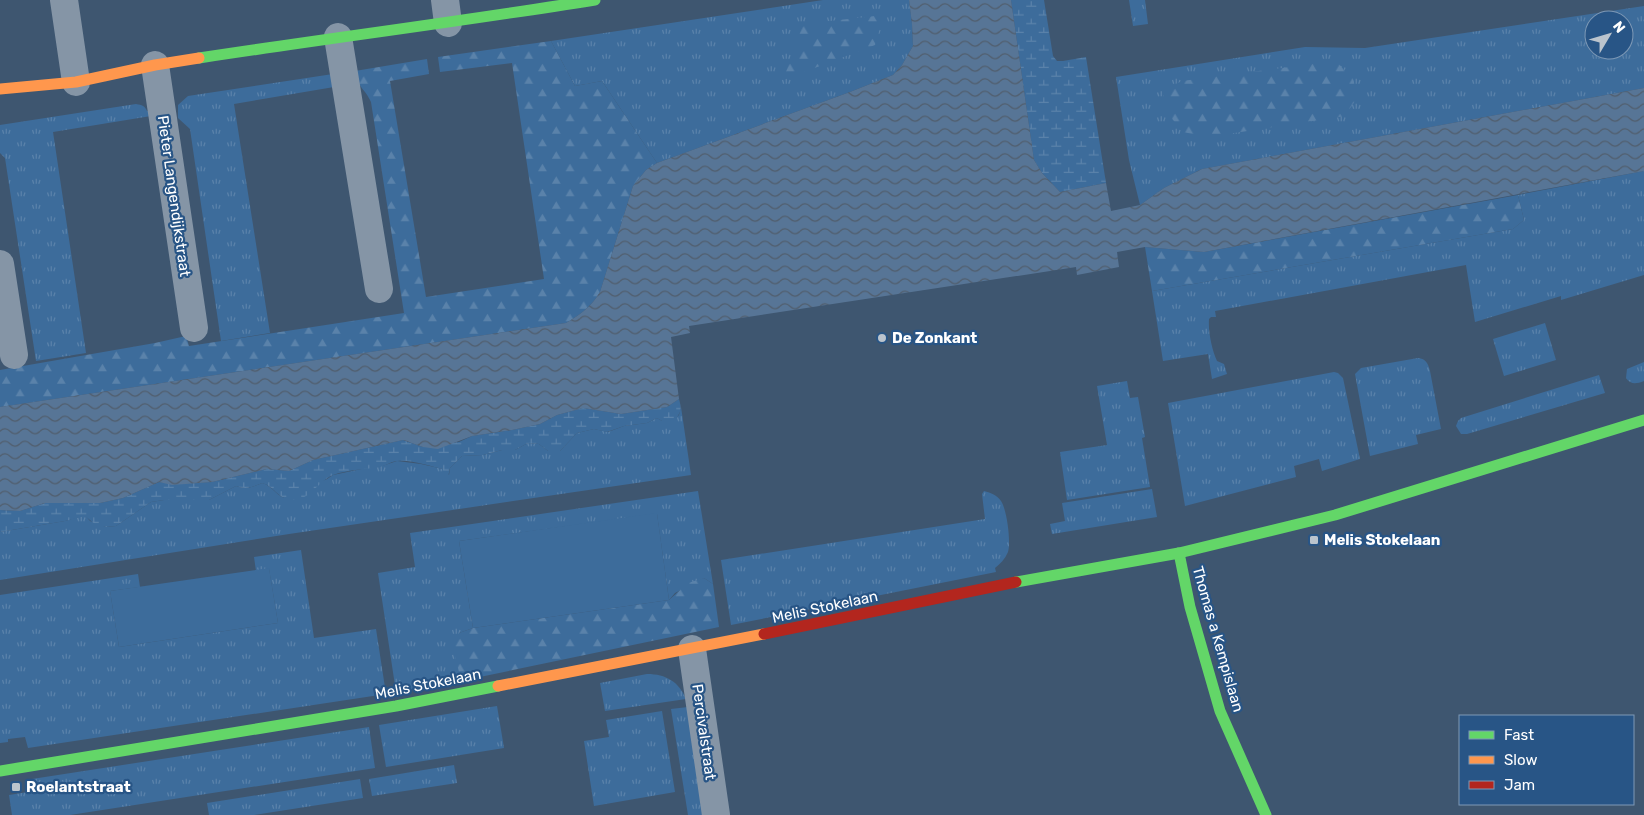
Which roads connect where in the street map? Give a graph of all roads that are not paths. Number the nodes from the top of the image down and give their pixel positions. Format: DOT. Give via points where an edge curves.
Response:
graph roads {
  1 [pos="64,0"];
  2 [pos="595,0"];
  3 [pos="447,12"];
  4 [pos="338,37"];
  5 [pos="155,65"];
  6 [pos="76,82"];
  7 [pos="0,89"];
  8 [pos="0,264"];
  9 [pos="379,289"];
  10 [pos="194,328"];
  11 [pos="14,355"];
  12 [pos="1644,420"];
  13 [pos="1179,554"];
  14 [pos="692,649"];
  15 [pos="0,771"];
  16 [pos="716,815"];
  17 [pos="1266,815"];
  1 -- 6 [label="street"];
  2 -- 3 [label="street"];
  3 -- 4 [label="street"];
  4 -- 5 [label="street"];
  4 -- 9 [label="street"];
  5 -- 6 [label="street"];
  5 -- 10 [label="street, Pieter Langendijkstraat"];
  6 -- 7 [label="street"];
  8 -- 11 [label="street"];
  12 -- 13 [label="street, Melis Stokelaan" via="1336,515"];
  13 -- 14 [label="street, Melis Stokelaan" via="1037,578"];
  13 -- 17 [label="street, Thomas a Kempislaan" via="1190,607 1220,711"];
  14 -- 15 [label="street, Melis Stokelaan" via="396,706"];
  14 -- 16 [label="street, Percivalstraat"];
}
